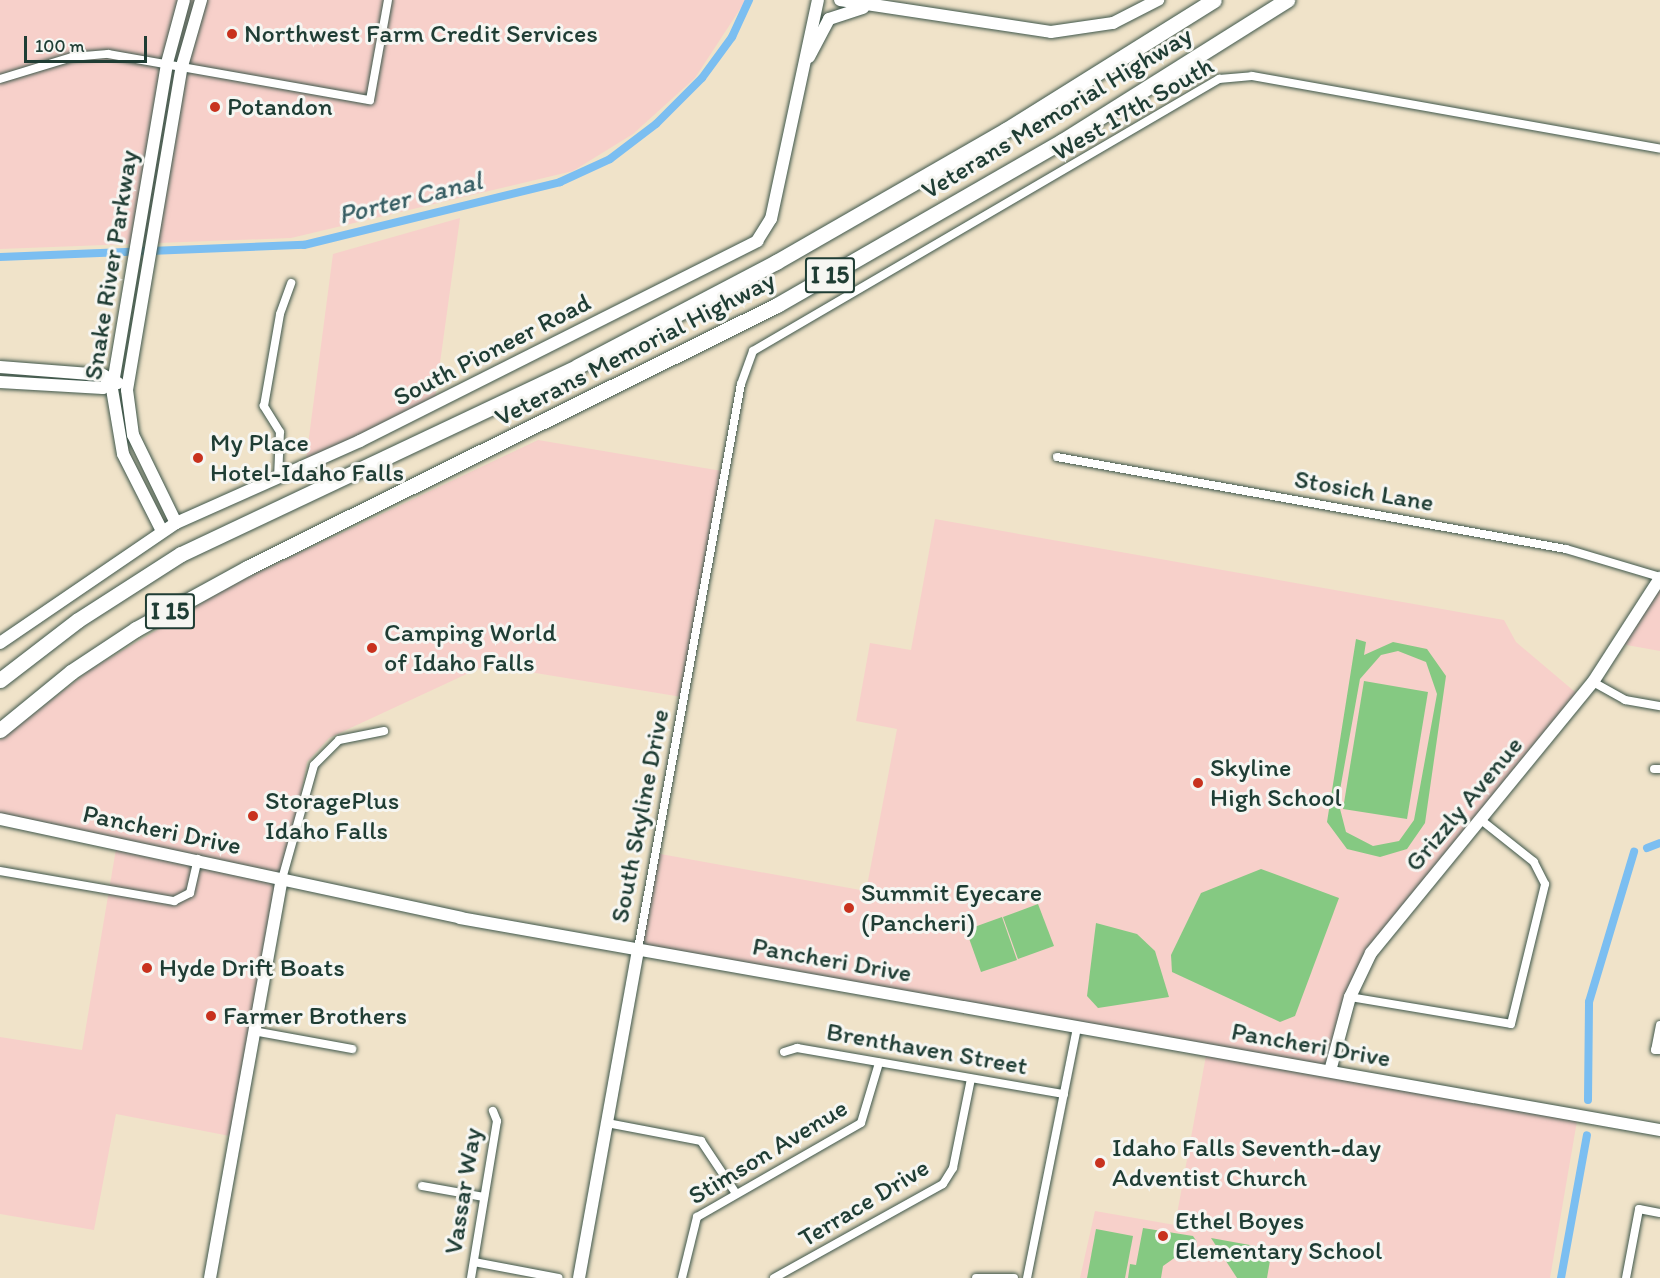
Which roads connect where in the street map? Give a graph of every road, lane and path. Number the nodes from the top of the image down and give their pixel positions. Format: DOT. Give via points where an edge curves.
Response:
graph roads {
  1 [pos="184,0"];
  2 [pos="201,0"];
  3 [pos="388,0"];
  4 [pos="818,0"];
  5 [pos="840,0"];
  6 [pos="1158,0"];
  7 [pos="1214,0"];
  8 [pos="1287,0"];
  9 [pos="883,7"];
  10 [pos="167,63"];
  11 [pos="182,66"];
  12 [pos="799,76"];
  13 [pos="0,79"];
  14 [pos="1660,149"];
  15 [pos="291,283"];
  16 [pos="120,334"];
  17 [pos="747,364"];
  18 [pos="0,367"];
  19 [pos="73,373"];
  20 [pos="0,382"];
  21 [pos="111,382"];
  22 [pos="128,383"];
  23 [pos="1057,457"];
  24 [pos="278,479"];
  25 [pos="176,523"];
  26 [pos="162,531"];
  27 [pos="1660,577"];
  28 [pos="0,643"];
  29 [pos="0,681"];
  30 [pos="1593,682"];
  31 [pos="1660,706"];
  32 [pos="0,730"];
  33 [pos="384,731"];
  34 [pos="0,819"];
  35 [pos="1480,819"];
  36 [pos="198,859"];
  37 [pos="0,871"];
  38 [pos="282,879"];
  39 [pos="638,948"];
  40 [pos="1350,997"];
  41 [pos="1660,1025"];
  42 [pos="1077,1027"];
  43 [pos="253,1032"];
  44 [pos="352,1049"];
  45 [pos="1658,1050"];
  46 [pos="784,1052"];
  47 [pos="879,1063"];
  48 [pos="1330,1071"];
  49 [pos="971,1079"];
  50 [pos="1064,1094"];
  51 [pos="493,1111"];
  52 [pos="607,1123"];
  53 [pos="1660,1130"];
  54 [pos="422,1186"];
  55 [pos="735,1192"];
  56 [pos="484,1197"];
  57 [pos="1660,1213"];
  58 [pos="474,1262"];
  59 [pos="210,1278"];
  60 [pos="471,1278"];
  61 [pos="559,1278"];
  62 [pos="579,1278"];
  63 [pos="682,1278"];
  64 [pos="774,1278"];
  65 [pos="976,1278"];
  66 [pos="1014,1278"];
  67 [pos="1027,1278"];
  68 [pos="1626,1278"];
  1 -- 10 [label="street, Snake River Parkway"];
  2 -- 11 [label="street, Snake River Parkway"];
  3 -- 11 [label="street" via="370,100"];
  4 -- 12 [label="street, South Pioneer Road"];
  5 -- 9 [label="street"];
  6 -- 9 [label="street" via="1113,23 1052,32"];
  7 -- 29 [label="highway, Veterans Memorial Highway / I 15" via="1006,130 776,262 371,467 181,554 78,620"];
  8 -- 32 [label="highway, Veterans Memorial Highway / I 15" via="1062,141 777,305 247,568 136,629 71,672"];
  9 -- 12 [label="street" via="854,9 829,19"];
  10 -- 11 [label="street"];
  10 -- 13 [label="street" via="93,54"];
  10 -- 16 [label="street, Snake River Parkway"];
  11 -- 22 [label="street, Snake River Parkway"];
  12 -- 24 [label="street, South Pioneer Road" via="771,219 757,241"];
  14 -- 17 [label="street, West 17th South" via="1252,76 1219,79 1027,195 768,340"];
  15 -- 24 [label="street" via="280,314 264,406 280,432"];
  16 -- 19 [label="street" via="107,364"];
  16 -- 21 [label="street, Snake River Parkway"];
  17 -- 39 [label="street, South Skyline Drive"];
  18 -- 19 [label="street"];
  19 -- 21 [label="street" via="104,375"];
  20 -- 21 [label="street" via="100,388"];
  21 -- 22 [label="street"];
  21 -- 26 [label="street, Snake River Parkway" via="123,454"];
  22 -- 25 [label="street, Snake River Parkway" via="133,435"];
  23 -- 27 [label="street, Stosich Lane" via="1566,549"];
  24 -- 25 [label="street, South Pioneer Road"];
  25 -- 26 [label="street, South Pioneer Road"];
  26 -- 28 [label="street, South Pioneer Road"];
  27 -- 30 [label="street, Grizzly Avenue"];
  30 -- 31 [label="street" via="1625,700"];
  30 -- 35 [label="street, Grizzly Avenue"];
  33 -- 38 [label="street" via="339,740 314,765"];
  34 -- 36 [label="street, Pancheri Drive"];
  35 -- 40 [label="street, Grizzly Avenue" via="1382,937"];
  35 -- 40 [label="street" via="1534,862 1545,884 1511,1024"];
  36 -- 37 [label="street" via="190,893 174,901"];
  36 -- 38 [label="street, Pancheri Drive"];
  38 -- 39 [label="street, Pancheri Drive" via="460,918"];
  38 -- 43 [label="street"];
  39 -- 42 [label="street, Pancheri Drive"];
  39 -- 52 [label="street, South Skyline Drive"];
  40 -- 48 [label="street, Grizzly Avenue"];
  41 -- 45 [label="street"];
  42 -- 48 [label="street, Pancheri Drive"];
  42 -- 50 [label="street"];
  43 -- 44 [label="street"];
  43 -- 59 [label="street"];
  46 -- 47 [label="street, Brenthaven Street" via="797,1048"];
  47 -- 49 [label="street, Brenthaven Street"];
  47 -- 55 [label="street, Stimson Avenue" via="861,1123"];
  48 -- 53 [label="street, Pancheri Drive"];
  49 -- 50 [label="street, Brenthaven Street"];
  49 -- 64 [label="street, Terrace Drive" via="953,1168 943,1184"];
  50 -- 67 [label="street"];
  51 -- 56 [label="street, Vassar Way" via="497,1120"];
  52 -- 55 [label="street" via="701,1141"];
  52 -- 62 [label="street, South Skyline Drive"];
  54 -- 56 [label="street"];
  55 -- 63 [label="street, Stimson Avenue" via="692,1223"];
  56 -- 58 [label="street, Vassar Way"];
  57 -- 68 [label="street" via="1639,1209"];
  58 -- 60 [label="street, Vassar Way"];
  58 -- 61 [label="street"];
  65 -- 66 [label="street"];
}
